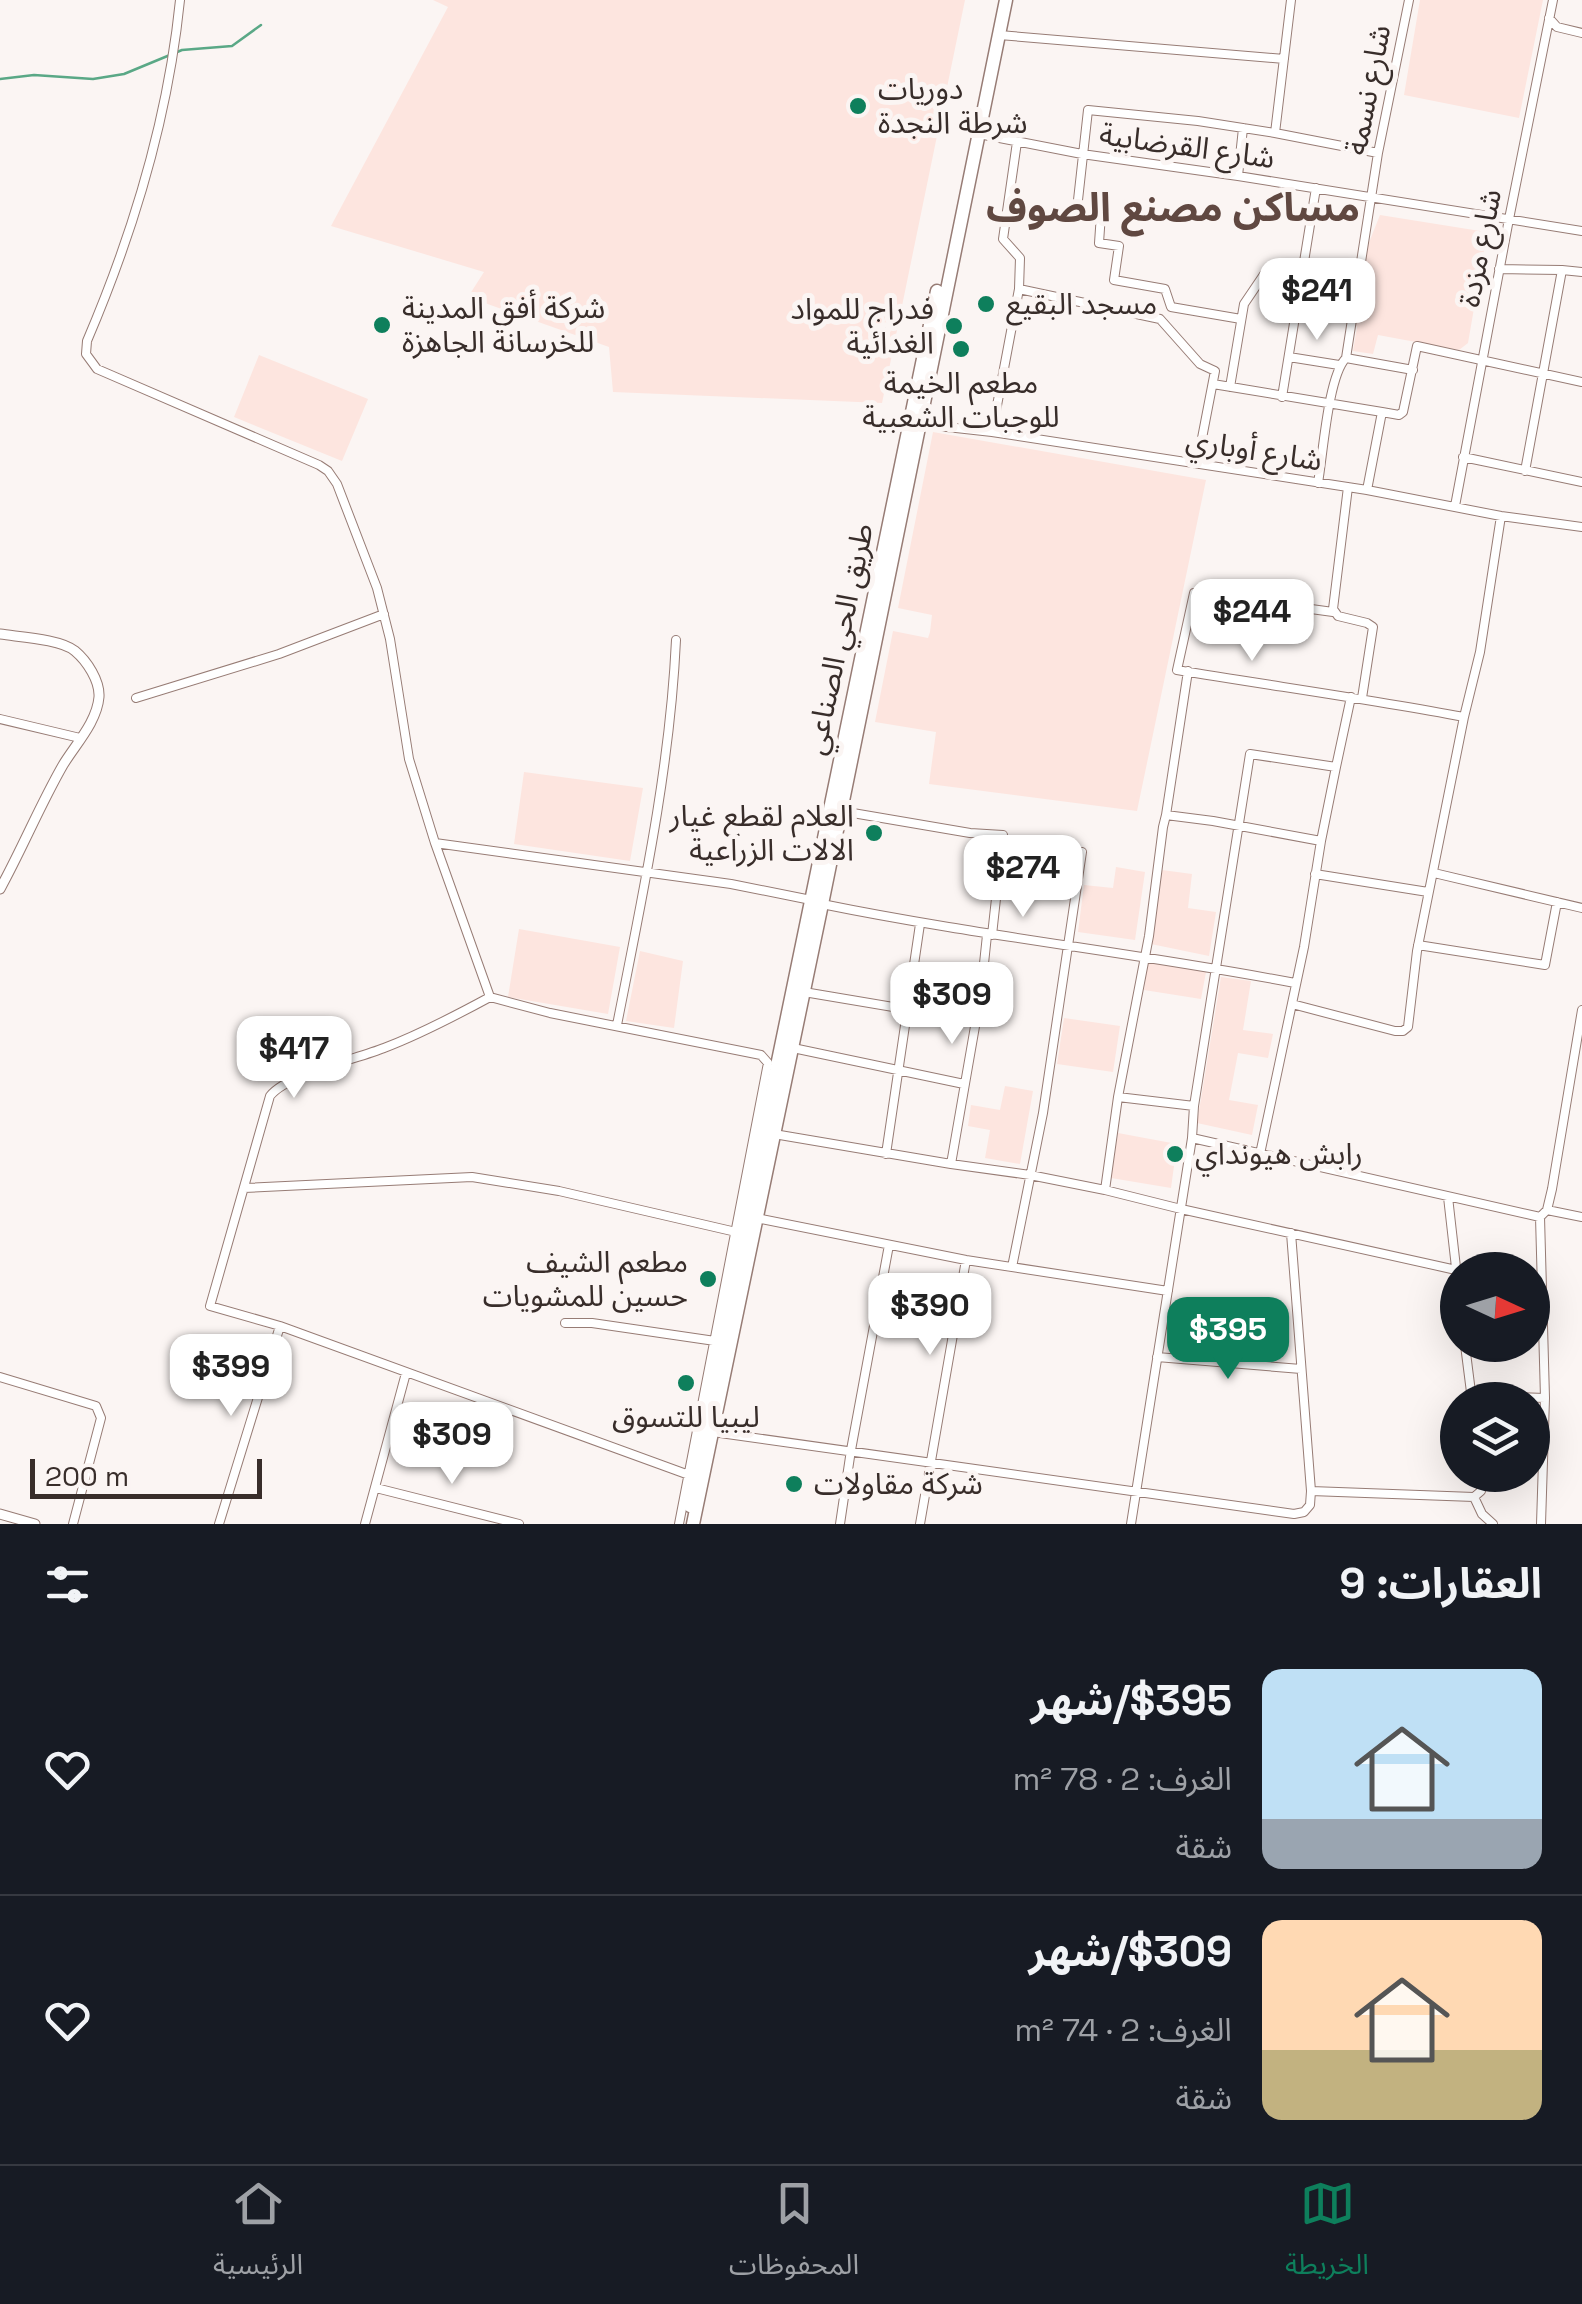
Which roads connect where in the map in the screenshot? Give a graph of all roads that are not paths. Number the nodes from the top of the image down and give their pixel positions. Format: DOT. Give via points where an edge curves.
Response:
graph roads {
  1 [pos="180,0"];
  2 [pos="997,0"];
  3 [pos="1006,0"];
  4 [pos="1291,0"];
  5 [pos="1409,0"];
  6 [pos="1553,0"];
  7 [pos="1548,18"];
  8 [pos="1582,33"];
  9 [pos="999,35"];
  10 [pos="1284,60"];
  11 [pos="1243,128"];
  12 [pos="1275,132"];
  13 [pos="978,134"];
  14 [pos="1017,142"];
  15 [pos="1378,153"];
  16 [pos="1082,154"];
  17 [pos="1238,176"];
  18 [pos="1316,188"];
  19 [pos="1371,198"];
  20 [pos="1509,218"];
  21 [pos="1582,231"];
  22 [pos="1499,269"];
  23 [pos="1562,270"];
  24 [pos="1582,272"];
  25 [pos="1302,276"];
  26 [pos="1019,290"];
  27 [pos="1298,304"];
  28 [pos="1171,308"];
  29 [pos="1354,313"];
  30 [pos="1160,319"];
  31 [pos="1241,319"];
  32 [pos="1289,357"];
  33 [pos="1482,359"];
  34 [pos="1343,362"];
  35 [pos="1413,370"];
  36 [pos="1544,373"];
  37 [pos="1582,382"];
  38 [pos="1213,384"];
  39 [pos="1230,387"];
  40 [pos="1282,396"];
  41 [pos="1330,405"];
  42 [pos="1382,412"];
  43 [pos="919,424"];
  44 [pos="992,432"];
  45 [pos="1463,456"];
  46 [pos="1198,464"];
  47 [pos="1526,472"];
  48 [pos="1582,482"];
  49 [pos="1318,483"];
  50 [pos="1348,488"];
  51 [pos="1367,490"];
  52 [pos="1455,506"];
  53 [pos="1501,516"];
  54 [pos="1582,527"];
  55 [pos="1333,612"];
  56 [pos="384,614"];
  57 [pos="0,634"];
  58 [pos="676,640"];
  59 [pos="1188,672"];
  60 [pos="1351,697"];
  61 [pos="136,698"];
  62 [pos="1362,698"];
  63 [pos="1464,717"];
  64 [pos="0,719"];
  65 [pos="80,738"];
  66 [pos="1336,767"];
  67 [pos="841,811"];
  68 [pos="1166,815"];
  69 [pos="1240,825"];
  70 [pos="434,842"];
  71 [pos="1320,845"];
  72 [pos="1082,852"];
  73 [pos="647,873"];
  74 [pos="1434,873"];
  75 [pos="1316,874"];
  76 [pos="0,889"];
  77 [pos="1428,892"];
  78 [pos="817,902"];
  79 [pos="1557,902"];
  80 [pos="1582,908"];
  81 [pos="920,924"];
  82 [pos="990,935"];
  83 [pos="1067,944"];
  84 [pos="1418,945"];
  85 [pos="1144,958"];
  86 [pos="1217,968"];
  87 [pos="1295,982"];
  88 [pos="804,992"];
  89 [pos="490,997"];
  90 [pos="1292,1004"];
  91 [pos="908,1009"];
  92 [pos="1582,1011"];
  93 [pos="976,1021"];
  94 [pos="616,1025"];
  95 [pos="792,1048"];
  96 [pos="762,1055"];
  97 [pos="778,1059"];
  98 [pos="899,1070"];
  99 [pos="964,1084"];
  100 [pos="1118,1096"];
  101 [pos="1568,1098"];
  102 [pos="1582,1101"];
  103 [pos="1194,1106"];
  104 [pos="773,1134"];
  105 [pos="1192,1138"];
  106 [pos="886,1154"];
  107 [pos="1260,1154"];
  108 [pos="950,1164"];
  109 [pos="1030,1175"];
  110 [pos="244,1188"];
  111 [pos="1105,1190"];
  112 [pos="1448,1198"];
  113 [pos="1181,1209"];
  114 [pos="1547,1210"];
  115 [pos="1540,1217"];
  116 [pos="1582,1217"];
  117 [pos="756,1218"];
  118 [pos="736,1232"];
  119 [pos="1291,1233"];
  120 [pos="889,1246"];
  121 [pos="1454,1252"];
  122 [pos="966,1260"];
  123 [pos="1440,1266"];
  124 [pos="1012,1267"];
  125 [pos="1168,1292"];
  126 [pos="565,1323"];
  127 [pos="280,1326"];
  128 [pos="715,1340"];
  129 [pos="1157,1357"];
  130 [pos="1301,1369"];
  131 [pos="406,1373"];
  132 [pos="0,1376"];
  133 [pos="1545,1382"];
  134 [pos="713,1432"];
  135 [pos="851,1450"];
  136 [pos="931,1462"];
  137 [pos="688,1474"];
  138 [pos="376,1488"];
  139 [pos="1135,1490"];
  140 [pos="1310,1491"];
  141 [pos="1479,1492"];
  142 [pos="1542,1492"];
  143 [pos="1474,1497"];
  144 [pos="1281,1511"];
  145 [pos="0,1514"];
  146 [pos="35,1524"];
  147 [pos="73,1524"];
  148 [pos="219,1524"];
  149 [pos="366,1524"];
  150 [pos="519,1524"];
  151 [pos="679,1524"];
  152 [pos="690,1524"];
  153 [pos="840,1524"];
  154 [pos="920,1524"];
  155 [pos="1131,1524"];
  156 [pos="1278,1524"];
  157 [pos="1492,1524"];
  158 [pos="1541,1524"];
  1 -- 56 [label="street" via="161,124 86,354 97,369 328,470"];
  2 -- 78 [label="highway, طريق الحي الصناعي"];
  3 -- 9 [label="highway"];
  4 -- 10 [label="street"];
  5 -- 15 [label="street, شارع نسمة"];
  6 -- 7 [label="street, شارع مزدة"];
  7 -- 8 [label="street"];
  7 -- 20 [label="street, شارع مزدة"];
  9 -- 10 [label="street"];
  9 -- 13 [label="highway"];
  10 -- 12 [label="street"];
  11 -- 12 [label="street"];
  11 -- 16 [label="street" via="1088,110"];
  11 -- 17 [label="street"];
  12 -- 15 [label="street"];
  13 -- 14 [label="street, شارع القرضابية"];
  13 -- 43 [label="highway"];
  14 -- 16 [label="street, شارع القرضابية"];
  14 -- 26 [label="street" via="1003,239 1020,258"];
  15 -- 19 [label="street, شارع نسمة"];
  16 -- 17 [label="street, شارع القرضابية"];
  16 -- 28 [label="street" via="1077,209 1101,214 1098,243 1119,246 1114,280 1165,288"];
  17 -- 18 [label="street, شارع القرضابية"];
  18 -- 19 [label="street, شارع القرضابية"];
  18 -- 25 [label="street"];
  19 -- 20 [label="street, شارع القرضابية"];
  19 -- 29 [label="street, شارع نسمة"];
  20 -- 21 [label="street, شارع القرضابية"];
  20 -- 22 [label="street, شارع مزدة"];
  22 -- 23 [label="street"];
  22 -- 33 [label="street, شارع مزدة"];
  23 -- 24 [label="street"];
  23 -- 36 [label="street"];
  25 -- 27 [label="street"];
  25 -- 31 [label="street" via="1265,274"];
  26 -- 30 [label="street"];
  26 -- 44 [label="street"];
  27 -- 29 [label="street"];
  27 -- 32 [label="street"];
  28 -- 30 [label="street"];
  28 -- 31 [label="street"];
  29 -- 34 [label="street, شارع نسمة"];
  30 -- 38 [label="street" via="1200,364 1216,371"];
  31 -- 39 [label="street"];
  32 -- 34 [label="street"];
  32 -- 40 [label="street"];
  33 -- 35 [label="street" via="1417,346"];
  33 -- 36 [label="street"];
  33 -- 45 [label="street, شارع مزدة"];
  34 -- 35 [label="street"];
  34 -- 41 [label="street, شارع نسمة"];
  35 -- 42 [label="street" via="1403,412"];
  36 -- 37 [label="street"];
  36 -- 47 [label="street"];
  38 -- 39 [label="street"];
  38 -- 46 [label="street"];
  39 -- 40 [label="street"];
  40 -- 41 [label="street"];
  41 -- 42 [label="street"];
  41 -- 49 [label="street, شارع نسمة"];
  42 -- 51 [label="street"];
  43 -- 44 [label="street, شارع أوباري"];
  43 -- 67 [label="highway"];
  44 -- 46 [label="street, شارع أوباري"];
  45 -- 47 [label="street"];
  45 -- 52 [label="street, شارع مزدة"];
  46 -- 49 [label="street, شارع أوباري"];
  47 -- 48 [label="street"];
  49 -- 50 [label="street, شارع أوباري"];
  50 -- 51 [label="street, شارع أوباري"];
  50 -- 55 [label="street"];
  51 -- 52 [label="street, شارع أوباري"];
  52 -- 53 [label="street, شارع أوباري"];
  53 -- 54 [label="street, شارع أوباري"];
  53 -- 63 [label="street"];
  55 -- 59 [label="street" via="1194,593 1177,670"];
  55 -- 62 [label="street" via="1373,627"];
  56 -- 61 [label="street"];
  56 -- 70 [label="street" via="409,759"];
  57 -- 65 [label="street" via="67,646 84,662 99,697"];
  58 -- 73 [label="street"];
  59 -- 60 [label="street"];
  59 -- 68 [label="street"];
  60 -- 62 [label="street"];
  60 -- 66 [label="street"];
  62 -- 63 [label="street"];
  63 -- 74 [label="street"];
  64 -- 65 [label="street"];
  65 -- 76 [label="street"];
  66 -- 69 [label="street" via="1250,754"];
  66 -- 71 [label="street"];
  67 -- 78 [label="highway"];
  67 -- 82 [label="street" via="1003,835"];
  68 -- 69 [label="street"];
  68 -- 85 [label="street"];
  69 -- 71 [label="street"];
  69 -- 86 [label="street"];
  70 -- 73 [label="street"];
  70 -- 89 [label="street"];
  71 -- 75 [label="street"];
  72 -- 83 [label="street"];
  73 -- 78 [label="street"];
  73 -- 94 [label="street"];
  74 -- 77 [label="street"];
  74 -- 79 [label="street"];
  75 -- 77 [label="street"];
  75 -- 87 [label="street"];
  77 -- 84 [label="street"];
  78 -- 81 [label="street"];
  78 -- 88 [label="highway"];
  78 -- 97 [label="highway, طريق الحي الصناعي"];
  79 -- 80 [label="street"];
  79 -- 84 [label="street" via="1545,965"];
  81 -- 82 [label="street"];
  81 -- 91 [label="street"];
  82 -- 83 [label="street"];
  82 -- 93 [label="street"];
  83 -- 85 [label="street"];
  83 -- 109 [label="street"];
  84 -- 90 [label="street" via="1411,1019 1402,1031"];
  85 -- 86 [label="street"];
  85 -- 100 [label="street"];
  86 -- 87 [label="street"];
  86 -- 103 [label="street"];
  87 -- 90 [label="street"];
  88 -- 91 [label="street"];
  88 -- 95 [label="highway"];
  89 -- 94 [label="street"];
  89 -- 110 [label="street" via="274,1090"];
  90 -- 107 [label="street"];
  91 -- 93 [label="street"];
  91 -- 98 [label="street"];
  92 -- 101 [label="street"];
  93 -- 99 [label="street"];
  94 -- 96 [label="street"];
  95 -- 98 [label="street"];
  95 -- 104 [label="highway"];
  96 -- 97 [label="street"];
  96 -- 118 [label="street" via="768,1070"];
  97 -- 152 [label="highway, طريق الحي الصناعي"];
  98 -- 99 [label="street"];
  98 -- 106 [label="street"];
  99 -- 108 [label="street"];
  100 -- 103 [label="street"];
  100 -- 111 [label="street"];
  101 -- 102 [label="street"];
  101 -- 114 [label="street"];
  103 -- 105 [label="street"];
  104 -- 106 [label="street"];
  104 -- 117 [label="highway"];
  105 -- 107 [label="street"];
  105 -- 113 [label="street"];
  106 -- 108 [label="street"];
  107 -- 112 [label="street"];
  108 -- 109 [label="street"];
  109 -- 111 [label="street"];
  109 -- 124 [label="street"];
  110 -- 118 [label="street" via="472,1177"];
  110 -- 127 [label="street" via="210,1306"];
  111 -- 113 [label="street"];
  112 -- 115 [label="street"];
  112 -- 121 [label="street"];
  113 -- 119 [label="street"];
  113 -- 125 [label="street"];
  114 -- 115 [label="street"];
  114 -- 116 [label="street"];
  115 -- 133 [label="street"];
  117 -- 120 [label="street"];
  117 -- 134 [label="highway"];
  118 -- 128 [label="street"];
  119 -- 123 [label="street"];
  119 -- 130 [label="street"];
  120 -- 122 [label="street"];
  120 -- 135 [label="street"];
  122 -- 124 [label="street"];
  122 -- 136 [label="street"];
  124 -- 125 [label="street"];
  125 -- 129 [label="street"];
  126 -- 128 [label="street"];
  127 -- 131 [label="street"];
  127 -- 148 [label="street"];
  128 -- 137 [label="street"];
  129 -- 130 [label="street"];
  129 -- 139 [label="street"];
  130 -- 140 [label="street"];
  131 -- 137 [label="street"];
  131 -- 138 [label="street"];
  132 -- 147 [label="street" via="99,1410"];
  134 -- 135 [label="street"];
  134 -- 152 [label="highway"];
  135 -- 136 [label="street"];
  135 -- 153 [label="street"];
  136 -- 139 [label="street"];
  136 -- 154 [label="street"];
  137 -- 151 [label="street"];
  138 -- 149 [label="street"];
  138 -- 150 [label="street"];
  139 -- 144 [label="street"];
  139 -- 155 [label="street"];
  140 -- 143 [label="street"];
  140 -- 144 [label="street" via="1304,1512"];
  141 -- 143 [label="street"];
  142 -- 158 [label="street"];
  143 -- 157 [label="street"];
  144 -- 156 [label="street"];
  145 -- 146 [label="street"];
}
